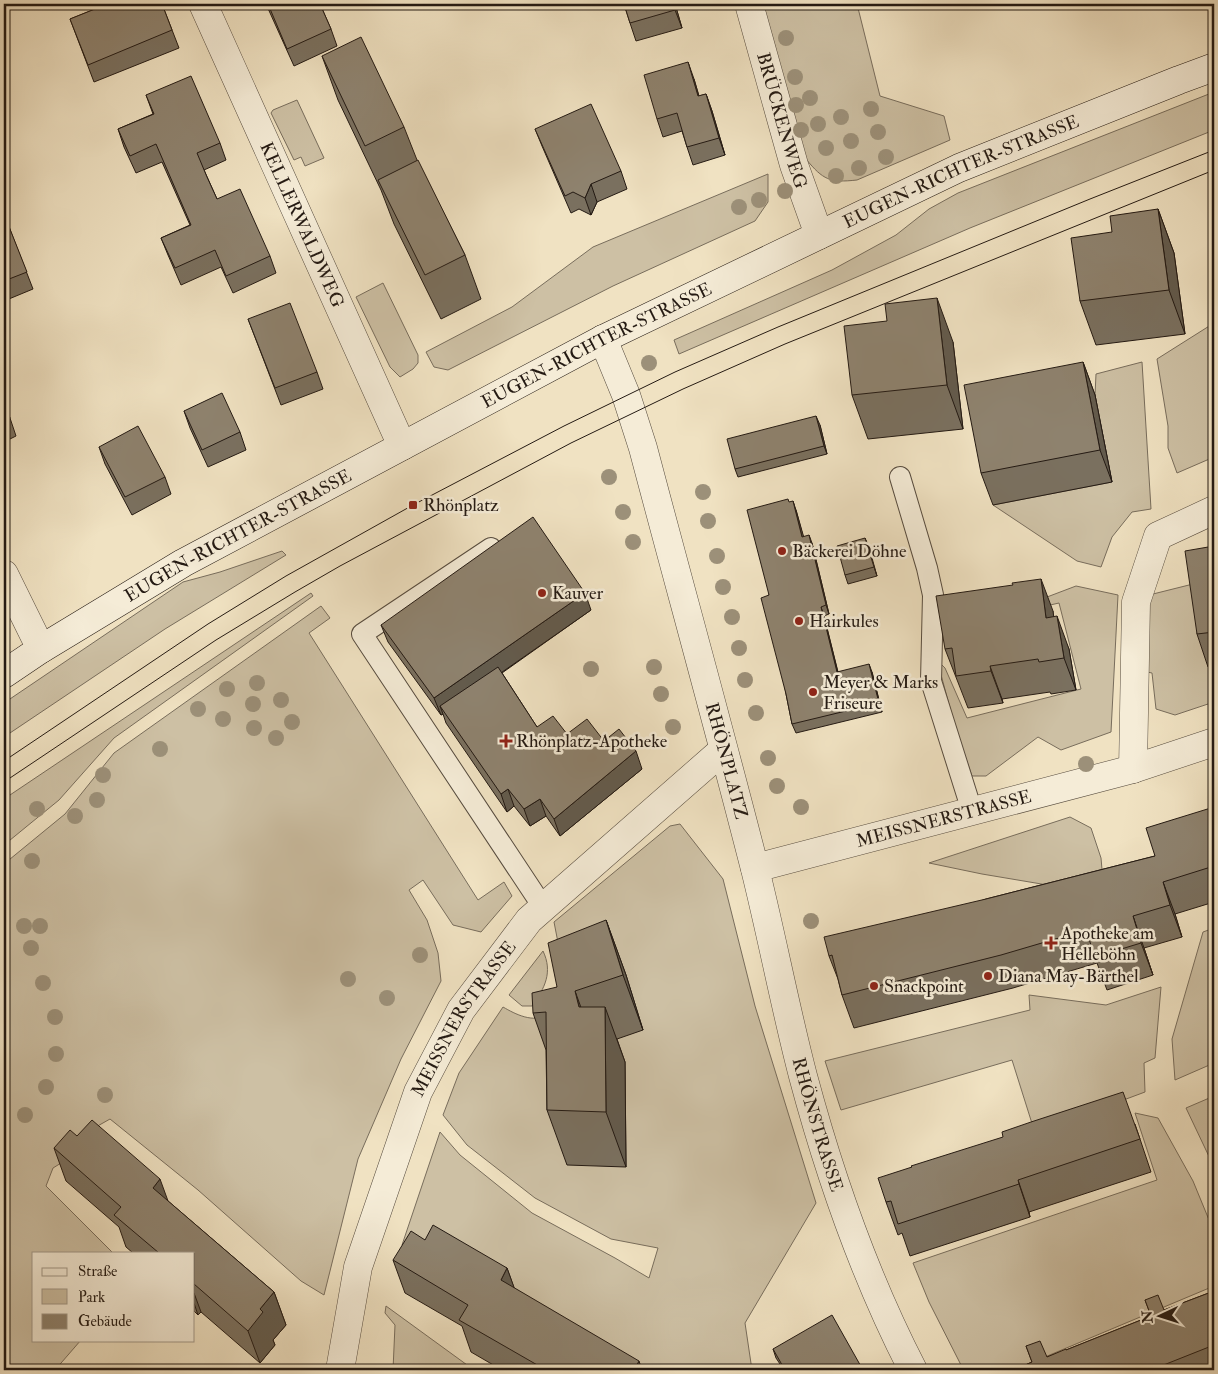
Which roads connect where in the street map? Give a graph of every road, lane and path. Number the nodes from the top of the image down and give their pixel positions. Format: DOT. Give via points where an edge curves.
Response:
graph roads {
  1 [pos="203,4"];
  2 [pos="749,4"];
  3 [pos="1214,67"];
  4 [pos="819,235"];
  5 [pos="603,339"];
  6 [pos="402,446"];
  7 [pos="900,476"];
  8 [pos="1214,510"];
  9 [pos="506,537"];
  10 [pos="4,574"];
  11 [pos="41,649"];
  12 [pos="4,674"];
  13 [pos="1214,742"];
  14 [pos="723,750"];
  15 [pos="1133,768"];
  16 [pos="972,811"];
  17 [pos="755,868"];
  18 [pos="544,907"];
  19 [pos="340,1370"];
  20 [pos="913,1370"];
  1 -- 6 [label="street, KELLERWALDWEG"];
  2 -- 4 [label="street, BRÜCKENWEG" via="794,165"];
  3 -- 4 [label="street, EUGEN-RICHTER-STRASSE" via="959,168"];
  4 -- 5 [label="street, EUGEN-RICHTER-STRASSE"];
  5 -- 6 [label="street, EUGEN-RICHTER-STRASSE"];
  5 -- 14 [label="street, RHÖNPLATZ" via="643,448"];
  6 -- 11 [label="street, EUGEN-RICHTER-STRASSE" via="184,563"];
  7 -- 16 [label="lane" via="933,596 931,681"];
  8 -- 15 [label="street" via="1158,536 1136,602"];
  9 -- 18 [label="lane" via="362,634"];
  10 -- 11 [label="street"];
  11 -- 12 [label="street, EUGEN-RICHTER-STRASSE"];
  13 -- 15 [label="street, MEISSNERSTRASSE"];
  14 -- 17 [label="street, RHÖNPLATZ"];
  14 -- 18 [label="street, MEISSNERSTRASSE"];
  15 -- 16 [label="street, MEISSNERSTRASSE"];
  16 -- 17 [label="street, MEISSNERSTRASSE"];
  17 -- 20 [label="street, RHÖNSTRASSE" via="821,1140 869,1273"];
  18 -- 19 [label="street, MEISSNERSTRASSE" via="529,920 461,1010 418,1092 358,1268"];
}
